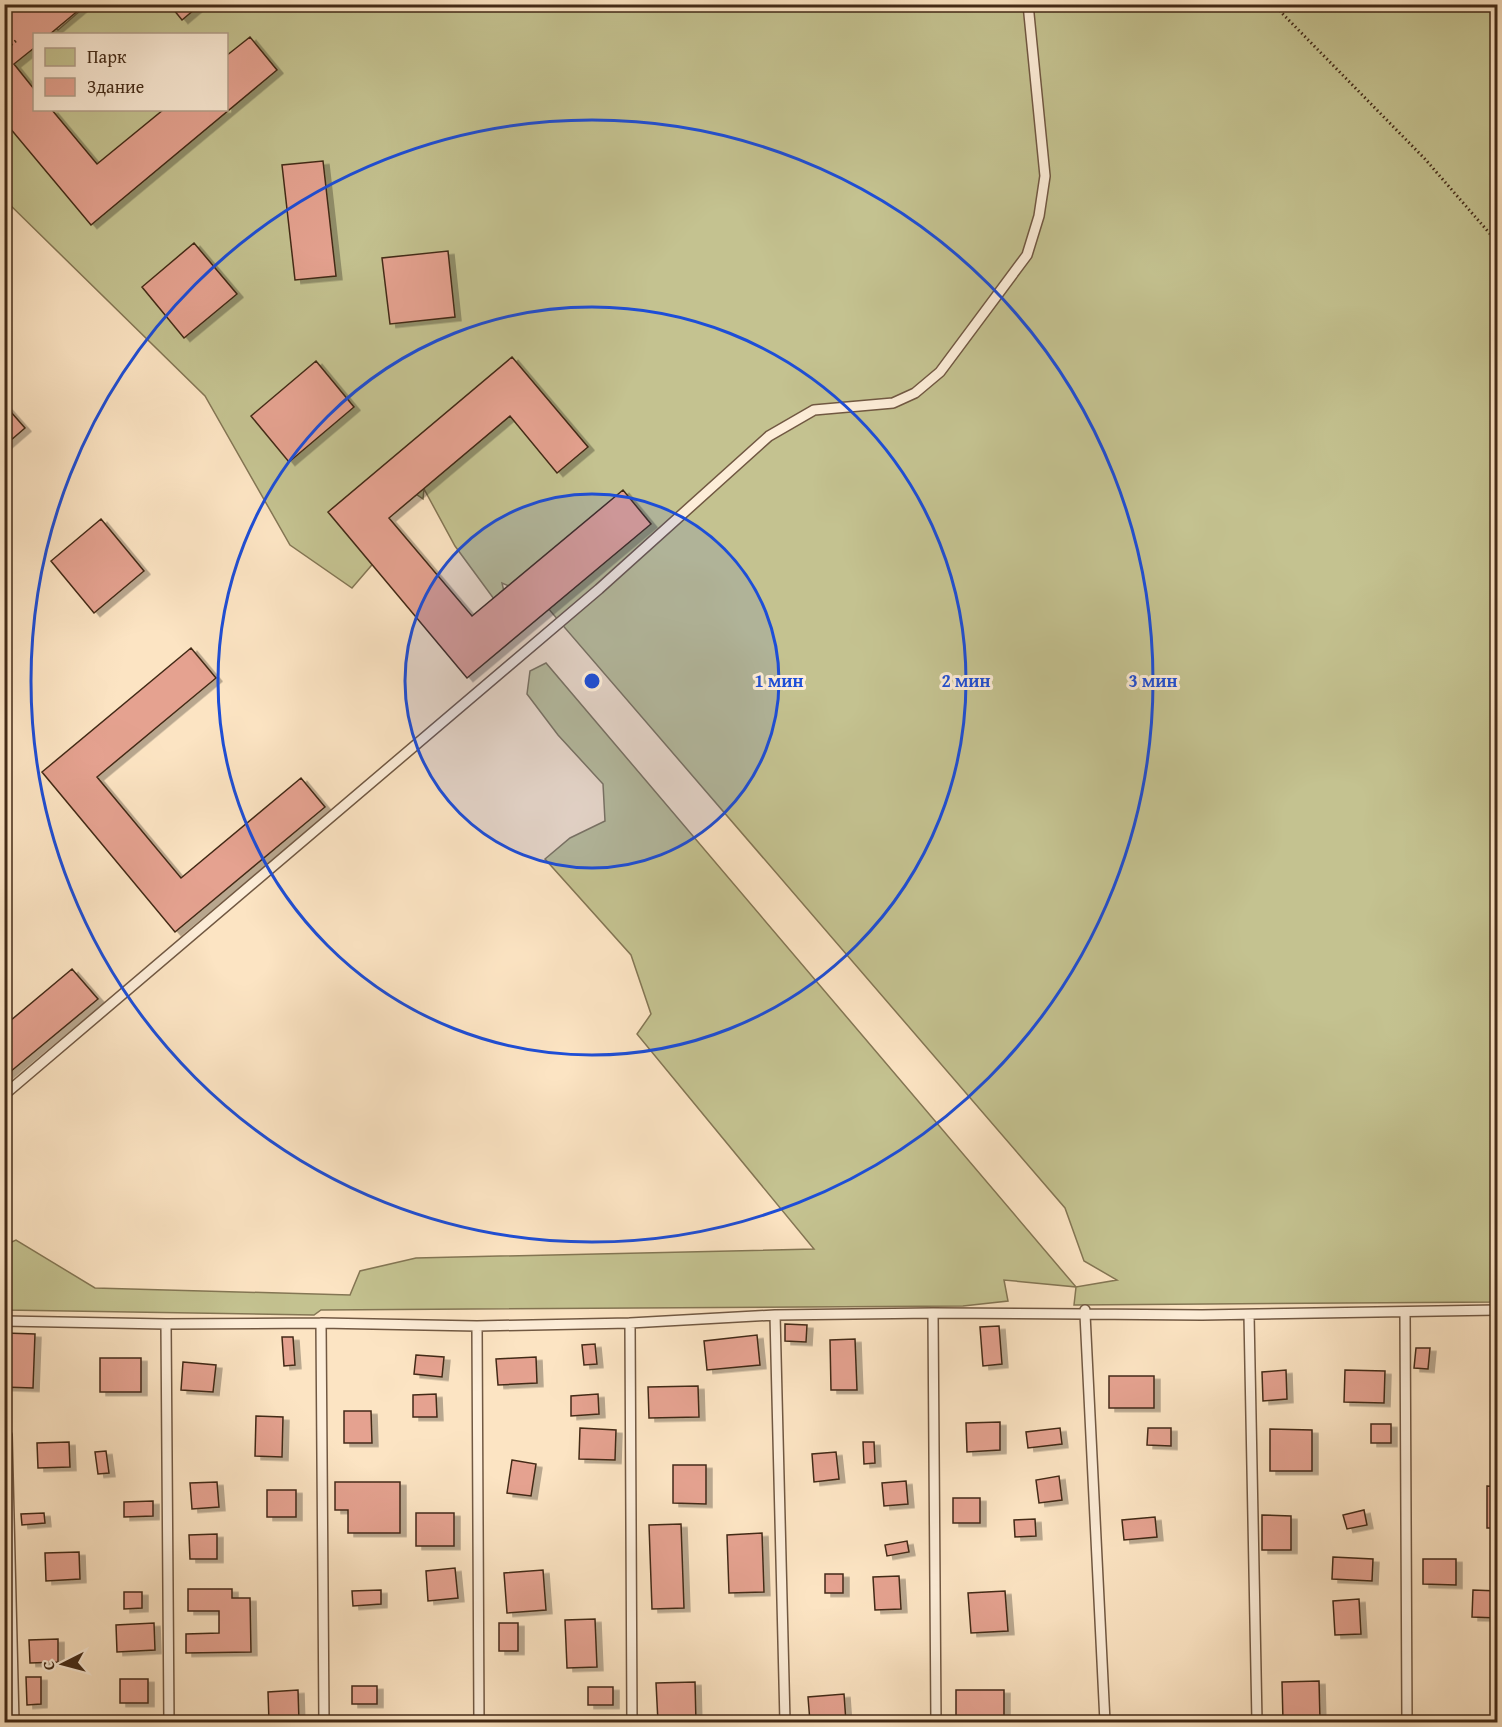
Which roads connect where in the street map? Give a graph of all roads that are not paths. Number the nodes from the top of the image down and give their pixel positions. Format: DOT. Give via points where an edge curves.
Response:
graph roads {
  1 [pos="1028,4"];
  2 [pos="4,1095"];
  3 [pos="1497,1310"];
  4 [pos="1085,1312"];
  5 [pos="933,1313"];
  6 [pos="1405,1313"];
  7 [pos="775,1315"];
  8 [pos="1250,1315"];
  9 [pos="4,1321"];
  10 [pos="321,1323"];
  11 [pos="630,1323"];
  12 [pos="166,1324"];
  13 [pos="477,1326"];
  14 [pos="8,1435"];
  15 [pos="14,1722"];
  16 [pos="169,1722"];
  17 [pos="324,1722"];
  18 [pos="479,1722"];
  19 [pos="632,1722"];
  20 [pos="785,1722"];
  21 [pos="936,1722"];
  22 [pos="1105,1722"];
  23 [pos="1257,1722"];
  24 [pos="1407,1722"];
  1 -- 2 [label="lane" via="1045,176 1039,216 1027,255 940,372 915,393 893,404 814,410 769,436 582,604"];
  3 -- 6 [label="lane"];
  4 -- 5 [label="lane"];
  4 -- 8 [label="lane"];
  4 -- 22 [label="lane"];
  5 -- 7 [label="lane"];
  5 -- 21 [label="lane"];
  6 -- 8 [label="lane"];
  6 -- 24 [label="lane"];
  7 -- 11 [label="lane"];
  7 -- 20 [label="lane"];
  8 -- 23 [label="lane"];
  9 -- 12 [label="lane"];
  10 -- 12 [label="lane"];
  10 -- 13 [label="lane"];
  10 -- 17 [label="lane"];
  11 -- 13 [label="lane"];
  11 -- 19 [label="lane"];
  12 -- 16 [label="lane"];
  13 -- 18 [label="lane"];
  14 -- 15 [label="lane"];
}
